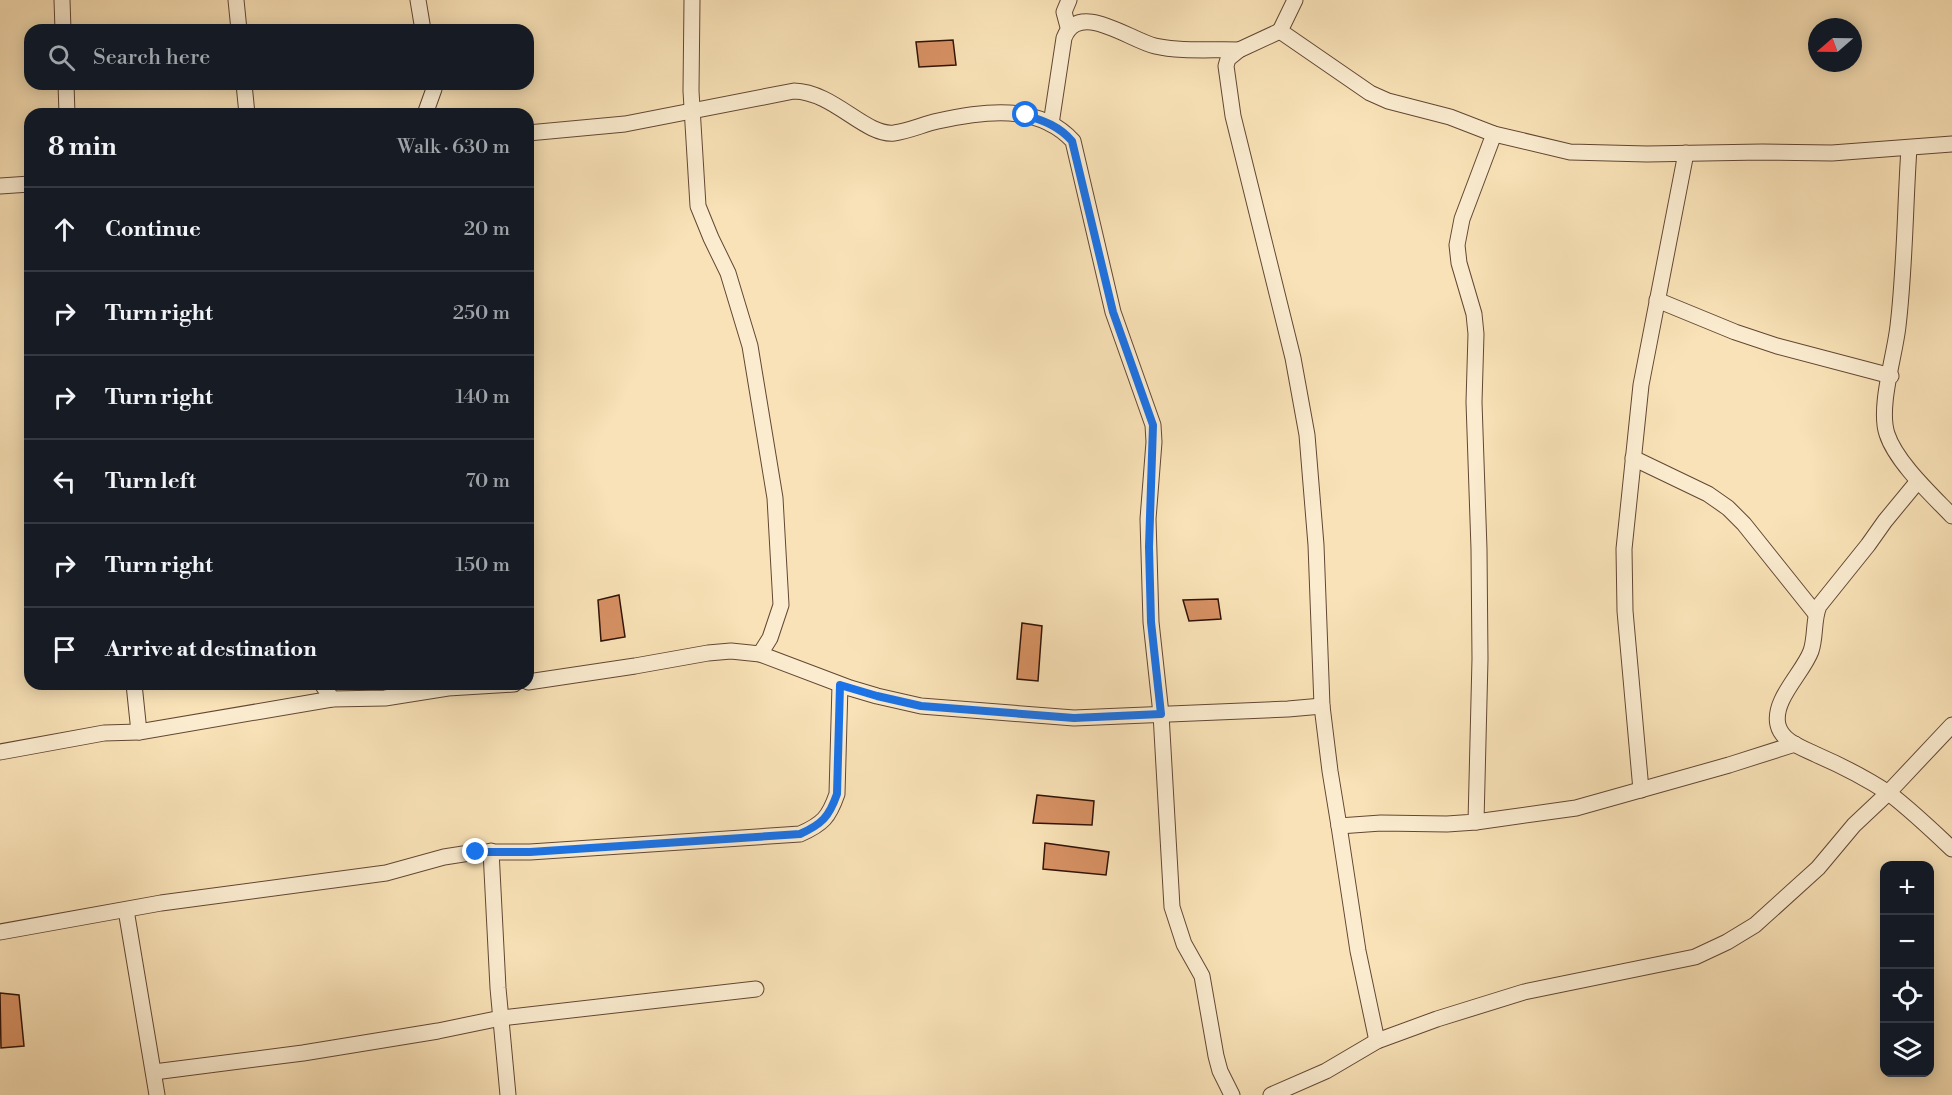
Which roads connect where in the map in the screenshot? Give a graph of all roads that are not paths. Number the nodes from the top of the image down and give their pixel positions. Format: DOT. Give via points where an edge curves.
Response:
graph roads {
  1 [pos="62,0"];
  2 [pos="236,0"];
  3 [pos="417,0"];
  4 [pos="692,0"];
  5 [pos="1069,0"];
  6 [pos="1295,0"];
  7 [pos="63,24"];
  8 [pos="238,24"];
  9 [pos="422,24"];
  10 [pos="1068,27"];
  11 [pos="1280,31"];
  12 [pos="1239,50"];
  13 [pos="66,90"];
  14 [pos="245,90"];
  15 [pos="434,90"];
  16 [pos="67,108"];
  17 [pos="247,108"];
  18 [pos="427,108"];
  19 [pos="692,111"];
  20 [pos="1051,123"];
  21 [pos="534,132"];
  22 [pos="1494,134"];
  23 [pos="1952,144"];
  24 [pos="1909,148"];
  25 [pos="1686,153"];
  26 [pos="24,184"];
  27 [pos="0,186"];
  28 [pos="1658,300"];
  29 [pos="1891,376"];
  30 [pos="1633,458"];
  31 [pos="1918,481"];
  32 [pos="1952,516"];
  33 [pos="1816,614"];
  34 [pos="760,654"];
  35 [pos="534,681"];
  36 [pos="840,685"];
  37 [pos="135,690"];
  38 [pos="326,690"];
  39 [pos="435,690"];
  40 [pos="332,699"];
  41 [pos="1322,706"];
  42 [pos="1161,714"];
  43 [pos="1952,726"];
  44 [pos="139,732"];
  45 [pos="1795,744"];
  46 [pos="0,752"];
  47 [pos="1641,790"];
  48 [pos="1888,793"];
  49 [pos="1476,822"];
  50 [pos="1339,826"];
  51 [pos="1952,849"];
  52 [pos="491,851"];
  53 [pos="126,910"];
  54 [pos="0,932"];
  55 [pos="756,989"];
  56 [pos="501,1018"];
  57 [pos="1377,1041"];
  58 [pos="154,1072"];
  59 [pos="158,1095"];
  60 [pos="508,1095"];
  61 [pos="1232,1095"];
  62 [pos="1271,1095"];
  1 -- 7 [label="street"];
  2 -- 8 [label="street"];
  3 -- 9 [label="street"];
  4 -- 19 [label="street"];
  5 -- 10 [label="street" via="1064,12"];
  6 -- 11 [label="street"];
  10 -- 12 [label="street" via="1089,19 1103,21 1156,46"];
  10 -- 20 [label="street"];
  11 -- 12 [label="street"];
  11 -- 22 [label="street" via="1370,93"];
  12 -- 41 [label="street" via="1226,63 1233,116 1293,358 1307,435"];
  13 -- 16 [label="street"];
  14 -- 17 [label="street"];
  15 -- 18 [label="street"];
  19 -- 20 [label="street" via="801,91 822,97 882,132 894,133 988,112 1026,115"];
  19 -- 21 [label="street" via="625,124"];
  19 -- 34 [label="street" via="698,206 728,273 747,335 775,498 781,605 770,639"];
  20 -- 42 [label="street" via="1072,141 1113,312 1153,425 1149,558"];
  22 -- 25 [label="street" via="1570,152"];
  22 -- 49 [label="street" via="1462,219 1458,245 1476,334 1480,659"];
  23 -- 24 [label="street"];
  24 -- 25 [label="street" via="1832,153"];
  24 -- 29 [label="street"];
  25 -- 28 [label="street"];
  26 -- 27 [label="street"];
  28 -- 29 [label="street" via="1777,346"];
  28 -- 30 [label="street" via="1641,385"];
  29 -- 31 [label="street" via="1885,406 1886,433"];
  30 -- 33 [label="street" via="1708,494 1728,508"];
  30 -- 47 [label="street" via="1624,549 1625,611"];
  31 -- 32 [label="street"];
  31 -- 33 [label="street"];
  33 -- 45 [label="street" via="1810,652 1777,717 1781,732"];
  34 -- 35 [label="street" via="708,652"];
  34 -- 36 [label="street"];
  36 -- 42 [label="street" via="921,706 1074,718"];
  36 -- 52 [label="street" via="837,794 825,819 800,834 530,852"];
  37 -- 44 [label="street"];
  38 -- 40 [label="street"];
  39 -- 40 [label="street" via="385,698"];
  40 -- 44 [label="street"];
  41 -- 42 [label="street"];
  41 -- 50 [label="street"];
  42 -- 61 [label="street" via="1172,907 1184,944 1202,976 1216,1056"];
  43 -- 48 [label="street"];
  44 -- 46 [label="street" via="104,733"];
  45 -- 47 [label="street"];
  45 -- 48 [label="street"];
  47 -- 49 [label="street" via="1576,808"];
  48 -- 51 [label="street"];
  48 -- 57 [label="street" via="1854,825 1818,868 1755,925 1714,949 1695,957 1515,994"];
  49 -- 50 [label="street"];
  50 -- 57 [label="street" via="1358,951"];
  52 -- 53 [label="street" via="444,857 386,873"];
  52 -- 56 [label="street"];
  53 -- 54 [label="street"];
  53 -- 58 [label="street"];
  55 -- 56 [label="street"];
  56 -- 58 [label="street" via="303,1053"];
  56 -- 60 [label="street"];
  57 -- 62 [label="street" via="1326,1071"];
  58 -- 59 [label="street"];
}
